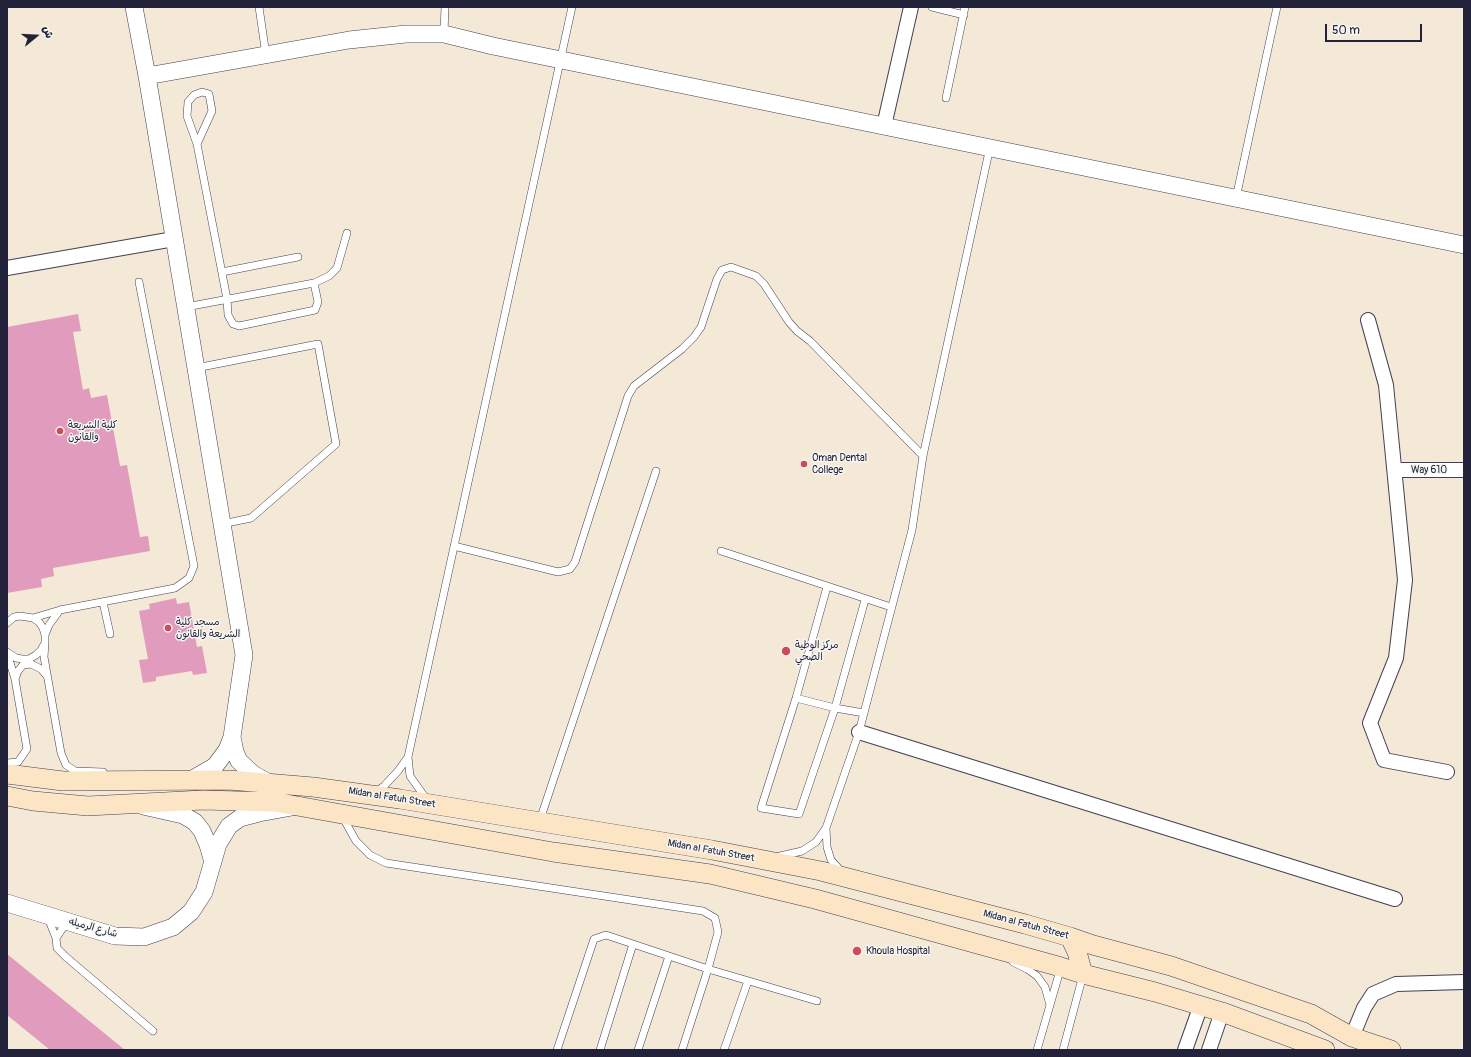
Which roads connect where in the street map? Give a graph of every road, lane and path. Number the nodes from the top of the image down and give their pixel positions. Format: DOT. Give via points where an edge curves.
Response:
graph roads {
  1 [pos="134,7"];
  2 [pos="259,7"];
  3 [pos="445,7"];
  4 [pos="572,7"];
  5 [pos="911,7"];
  6 [pos="932,7"];
  7 [pos="1277,7"];
  8 [pos="965,11"];
  9 [pos="444,34"];
  10 [pos="266,55"];
  11 [pos="560,59"];
  12 [pos="147,76"];
  13 [pos="946,98"];
  14 [pos="884,126"];
  15 [pos="197,144"];
  16 [pos="990,147"];
  17 [pos="1236,198"];
  18 [pos="347,234"];
  19 [pos="174,239"];
  20 [pos="1464,245"];
  21 [pos="298,257"];
  22 [pos="7,268"];
  23 [pos="222,272"];
  24 [pos="139,282"];
  25 [pos="314,284"];
  26 [pos="227,299"];
  27 [pos="186,307"];
  28 [pos="1368,320"];
  29 [pos="196,368"];
  30 [pos="923,456"];
  31 [pos="656,470"];
  32 [pos="1395,470"];
  33 [pos="1464,470"];
  34 [pos="222,524"];
  35 [pos="454,546"];
  36 [pos="721,550"];
  37 [pos="827,587"];
  38 [pos="865,600"];
  39 [pos="103,602"];
  40 [pos="891,607"];
  41 [pos="60,610"];
  42 [pos="32,618"];
  43 [pos="8,622"];
  44 [pos="110,634"];
  45 [pos="45,639"];
  46 [pos="7,652"];
  47 [pos="47,676"];
  48 [pos="15,679"];
  49 [pos="796,698"];
  50 [pos="835,708"];
  51 [pos="864,713"];
  52 [pos="859,732"];
  53 [pos="232,737"];
  54 [pos="408,757"];
  55 [pos="7,763"];
  56 [pos="1447,772"];
  57 [pos="7,774"];
  58 [pos="136,780"];
  59 [pos="191,780"];
  60 [pos="269,783"];
  61 [pos="371,795"];
  62 [pos="7,796"];
  63 [pos="130,804"];
  64 [pos="431,804"];
  65 [pos="298,806"];
  66 [pos="341,814"];
  67 [pos="539,822"];
  68 [pos="826,828"];
  69 [pos="759,859"];
  70 [pos="213,862"];
  71 [pos="854,880"];
  72 [pos="1395,899"];
  73 [pos="7,904"];
  74 [pos="48,916"];
  75 [pos="67,922"];
  76 [pos="56,938"];
  77 [pos="633,944"];
  78 [pos="979,944"];
  79 [pos="1080,944"];
  80 [pos="669,956"];
  81 [pos="1061,967"];
  82 [pos="708,969"];
  83 [pos="1083,974"];
  84 [pos="748,981"];
  85 [pos="1464,982"];
  86 [pos="817,1001"];
  87 [pos="1050,1004"];
  88 [pos="1201,1005"];
  89 [pos="1222,1012"];
  90 [pos="153,1031"];
  91 [pos="1352,1036"];
  92 [pos="557,1050"];
  93 [pos="600,1050"];
  94 [pos="638,1050"];
  95 [pos="682,1050"];
  96 [pos="724,1050"];
  97 [pos="1037,1050"];
  98 [pos="1063,1050"];
  99 [pos="1185,1050"];
  100 [pos="1209,1050"];
  101 [pos="1325,1050"];
  102 [pos="1391,1050"];
  1 -- 12 [label="street"];
  2 -- 10 [label="lane"];
  3 -- 9 [label="lane"];
  4 -- 11 [label="lane"];
  5 -- 14 [label="street"];
  6 -- 8 [label="lane"];
  7 -- 17 [label="lane"];
  8 -- 13 [label="lane"];
  9 -- 10 [label="street" via="406,34 349,40"];
  9 -- 11 [label="street"];
  10 -- 12 [label="street"];
  11 -- 14 [label="street"];
  11 -- 35 [label="lane"];
  12 -- 19 [label="street"];
  14 -- 16 [label="street"];
  15 -- 15 [label="lane" via="212,111 209,94 202,92 194,95 188,102 187,116"];
  15 -- 23 [label="lane"];
  16 -- 17 [label="street"];
  16 -- 30 [label="lane"];
  17 -- 20 [label="street"];
  18 -- 25 [label="lane" via="337,268"];
  19 -- 22 [label="street"];
  19 -- 27 [label="street"];
  21 -- 23 [label="lane"];
  23 -- 26 [label="lane"];
  24 -- 39 [label="lane" via="194,566 189,578 175,588"];
  25 -- 26 [label="lane"];
  25 -- 26 [label="lane" via="318,302 315,310 239,326 233,324 228,315"];
  26 -- 27 [label="lane"];
  27 -- 29 [label="street"];
  28 -- 32 [label="street" via="1386,385"];
  29 -- 34 [label="street"];
  29 -- 34 [label="lane" via="318,344 336,444 251,518"];
  30 -- 35 [label="lane" via="810,341 797,331 756,276 731,267 722,270 717,279 701,327 694,337 634,386 628,396 575,562 570,569 558,572"];
  30 -- 40 [label="lane" via="912,530"];
  31 -- 67 [label="lane"];
  32 -- 33 [label="street, Way 610"];
  32 -- 56 [label="street" via="1405,580 1396,658 1370,723 1384,760"];
  34 -- 53 [label="street" via="244,655"];
  35 -- 54 [label="lane"];
  36 -- 37 [label="lane"];
  37 -- 38 [label="lane"];
  37 -- 49 [label="lane"];
  38 -- 40 [label="lane"];
  38 -- 50 [label="lane"];
  39 -- 41 [label="lane"];
  39 -- 44 [label="lane"];
  40 -- 51 [label="lane"];
  41 -- 42 [label="lane"];
  41 -- 45 [label="lane"];
  42 -- 43 [label="lane" via="20,616"];
  42 -- 45 [label="lane" via="43,628"];
  45 -- 46 [label="lane" via="41,650 29,658 16,658"];
  45 -- 47 [label="lane"];
  46 -- 48 [label="lane"];
  47 -- 48 [label="lane" via="31,664 23,665"];
  47 -- 58 [label="lane" via="61,753 66,765 75,771 115,773"];
  48 -- 55 [label="lane" via="27,749 18,762"];
  49 -- 50 [label="lane"];
  49 -- 50 [label="lane" via="760,808 799,814"];
  50 -- 51 [label="lane"];
  51 -- 52 [label="lane"];
  52 -- 68 [label="lane"];
  52 -- 72 [label="street"];
  53 -- 59 [label="street" via="227,750 215,766"];
  53 -- 60 [label="street" via="240,761 253,774"];
  54 -- 61 [label="lane" via="384,786"];
  54 -- 64 [label="lane" via="410,776"];
  57 -- 58 [label="main road, Midan al Fatuh Street" via="63,781"];
  58 -- 59 [label="main road, Midan al Fatuh Street"];
  59 -- 60 [label="main road, Midan al Fatuh Street"];
  60 -- 61 [label="main road, Midan al Fatuh Street" via="313,786"];
  61 -- 64 [label="main road, Midan al Fatuh Street"];
  62 -- 63 [label="main road" via="88,806"];
  63 -- 65 [label="main road" via="204,800 275,802"];
  63 -- 70 [label="street" via="183,815 195,822 202,831"];
  64 -- 67 [label="main road, Midan al Fatuh Street"];
  65 -- 66 [label="main road"];
  65 -- 70 [label="street, شارع الرميله" via="240,818 224,833"];
  66 -- 78 [label="main road" via="554,852 710,874 815,899"];
  66 -- 82 [label="lane" via="356,841 370,855 386,863 703,911 715,918 718,932"];
  67 -- 69 [label="main road, Midan al Fatuh Street"];
  68 -- 69 [label="lane" via="816,842 802,851"];
  68 -- 71 [label="lane" via="831,860"];
  69 -- 71 [label="main road, Midan al Fatuh Street"];
  70 -- 75 [label="street, شارع الرميله" via="204,892 192,912 173,927 144,937 115,936"];
  71 -- 79 [label="main road, Midan al Fatuh Street"];
  73 -- 74 [label="street, شارع الرميله"];
  74 -- 75 [label="street, شارع الرميله"];
  74 -- 76 [label="lane"];
  75 -- 76 [label="lane"];
  76 -- 90 [label="lane" via="57,948 61,953"];
  77 -- 80 [label="lane"];
  77 -- 92 [label="lane" via="606,935 594,939"];
  77 -- 93 [label="lane"];
  78 -- 81 [label="main road"];
  78 -- 87 [label="lane" via="1037,976 1045,987"];
  79 -- 81 [label="main road"];
  79 -- 83 [label="main road"];
  79 -- 91 [label="main road, Midan al Fatuh Street" via="1171,966 1303,1012"];
  80 -- 82 [label="lane"];
  80 -- 94 [label="lane"];
  81 -- 83 [label="main road"];
  81 -- 87 [label="lane"];
  82 -- 84 [label="lane"];
  82 -- 95 [label="lane"];
  83 -- 88 [label="main road"];
  83 -- 98 [label="lane"];
  84 -- 86 [label="lane"];
  84 -- 96 [label="lane"];
  85 -- 91 [label="street" via="1396,984 1373,994"];
  87 -- 97 [label="lane"];
  88 -- 89 [label="main road"];
  88 -- 99 [label="street"];
  89 -- 100 [label="street"];
  89 -- 101 [label="main road"];
  91 -- 102 [label="main road, Midan al Fatuh Street"];
}
